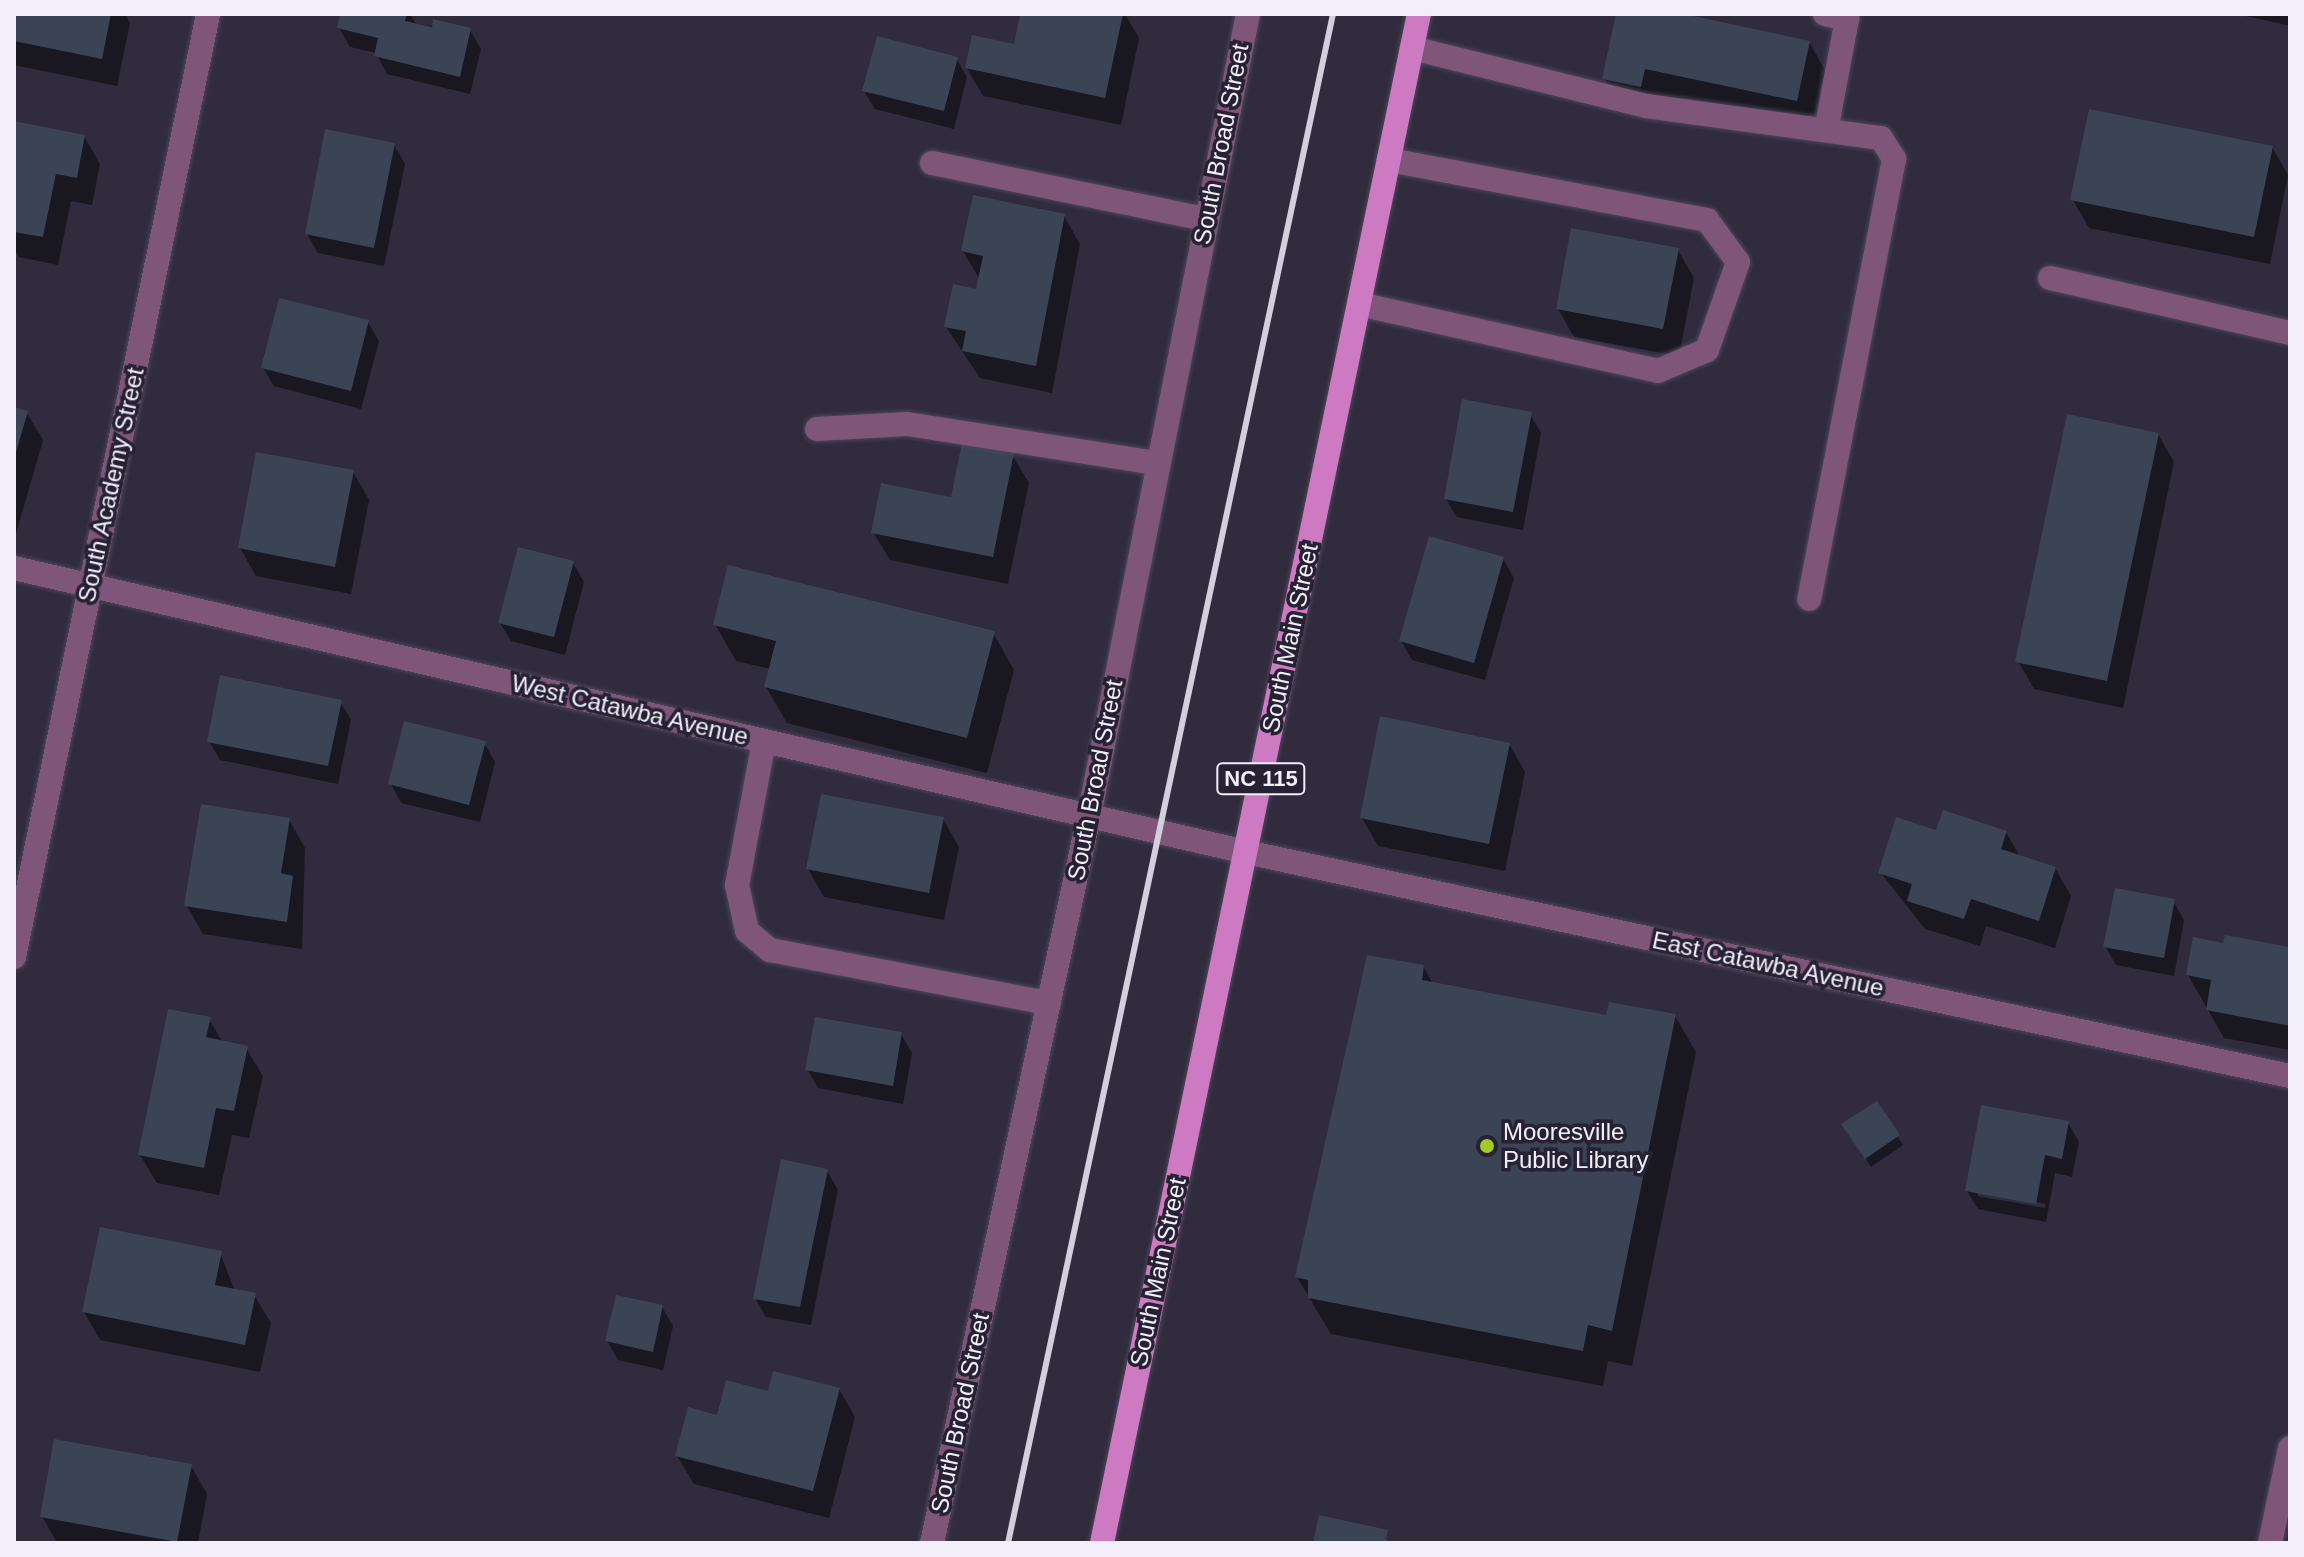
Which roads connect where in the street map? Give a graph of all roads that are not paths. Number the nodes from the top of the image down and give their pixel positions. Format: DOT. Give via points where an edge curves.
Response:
graph roads {
  1 [pos="208,14"];
  2 [pos="1248,14"];
  3 [pos="1419,14"];
  4 [pos="1825,14"];
  5 [pos="1412,48"];
  6 [pos="1827,126"];
  7 [pos="1389,160"];
  8 [pos="932,163"];
  9 [pos="1206,219"];
  10 [pos="2050,278"];
  11 [pos="1359,304"];
  12 [pos="2290,333"];
  13 [pos="817,429"];
  14 [pos="1155,463"];
  15 [pos="14,568"];
  16 [pos="91,585"];
  17 [pos="1809,599"];
  18 [pos="764,741"];
  19 [pos="1089,816"];
  20 [pos="1246,852"];
  21 [pos="14,957"];
  22 [pos="1049,1003"];
  23 [pos="2290,1076"];
  24 [pos="2290,1448"];
  25 [pos="932,1543"];
  26 [pos="1102,1543"];
  27 [pos="2270,1543"];
  1 -- 16 [label="street, South Academy Street"];
  2 -- 9 [label="street, South Broad Street"];
  3 -- 5 [label="main road, South Main Street / NC 115"];
  4 -- 6 [label="street" via="1847,19"];
  5 -- 6 [label="street" via="1646,106"];
  5 -- 7 [label="main road, South Main Street / NC 115"];
  6 -- 17 [label="street" via="1881,138 1894,159"];
  7 -- 11 [label="main road, South Main Street / NC 115"];
  7 -- 11 [label="street" via="1707,220 1738,262 1707,350 1658,371"];
  8 -- 9 [label="street"];
  9 -- 14 [label="street, South Broad Street"];
  10 -- 12 [label="street"];
  11 -- 20 [label="main road, South Main Street / NC 115"];
  13 -- 14 [label="street" via="907,424"];
  14 -- 19 [label="street, South Broad Street"];
  15 -- 16 [label="street, West Catawba Avenue"];
  16 -- 18 [label="street, West Catawba Avenue"];
  16 -- 21 [label="street, South Academy Street"];
  18 -- 19 [label="street, West Catawba Avenue"];
  18 -- 22 [label="street" via="737,885 747,931 770,950"];
  19 -- 20 [label="street, West Catawba Avenue"];
  19 -- 22 [label="street, South Broad Street"];
  20 -- 23 [label="street, East Catawba Avenue"];
  20 -- 26 [label="main road, South Main Street / NC 115"];
  22 -- 25 [label="street, South Broad Street"];
  24 -- 27 [label="street"];
}
